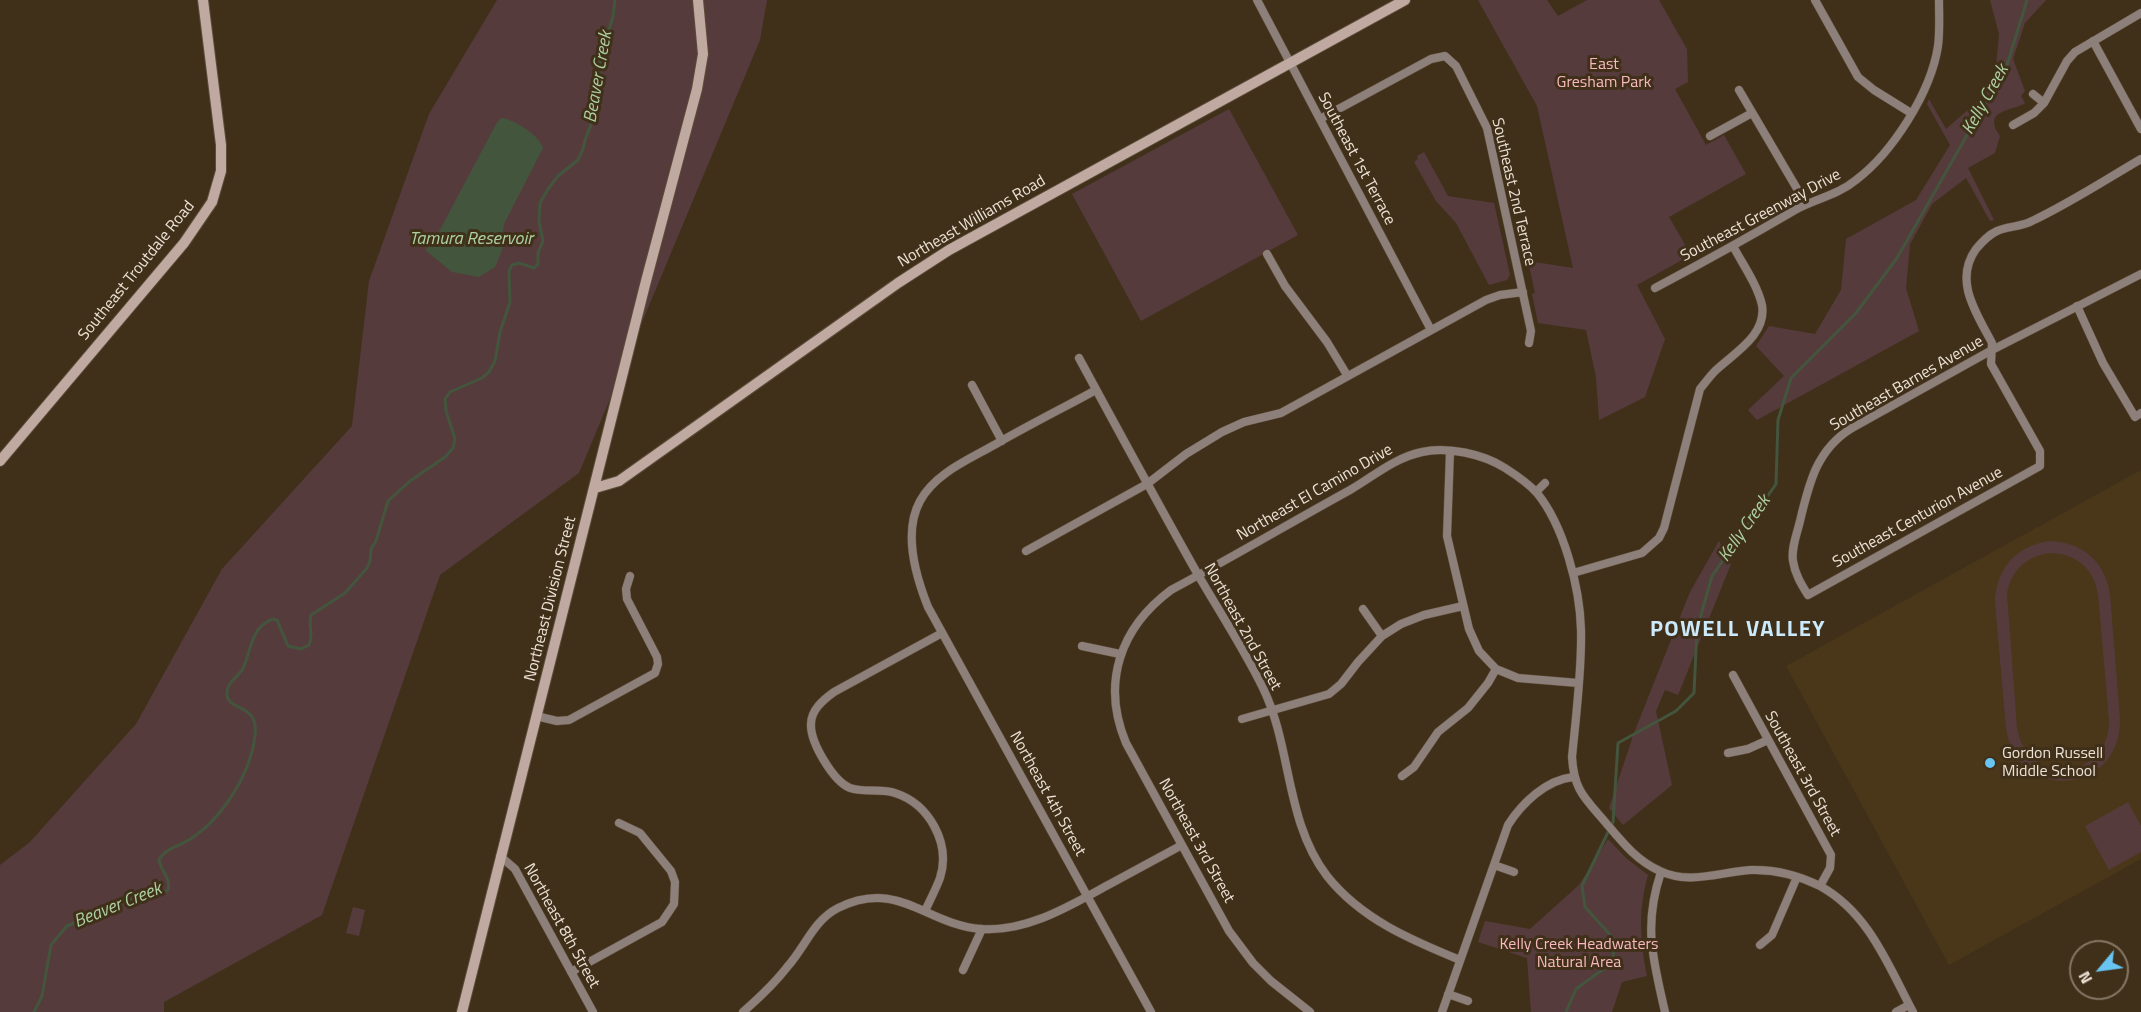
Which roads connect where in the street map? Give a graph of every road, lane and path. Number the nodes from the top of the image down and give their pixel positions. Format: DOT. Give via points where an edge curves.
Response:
graph roads {
  1 [pos="203,0"];
  2 [pos="698,0"];
  3 [pos="1257,0"];
  4 [pos="1405,0"];
  5 [pos="1815,0"];
  6 [pos="1939,0"];
  7 [pos="2141,14"];
  8 [pos="2093,41"];
  9 [pos="1290,63"];
  10 [pos="1739,90"];
  11 [pos="2033,94"];
  12 [pos="2044,103"];
  13 [pos="1752,113"];
  14 [pos="1911,113"];
  15 [pos="1320,119"];
  16 [pos="2013,125"];
  17 [pos="2141,129"];
  18 [pos="1710,136"];
  19 [pos="2141,159"];
  20 [pos="1806,204"];
  21 [pos="1733,246"];
  22 [pos="1267,254"];
  23 [pos="2141,274"];
  24 [pos="1655,288"];
  25 [pos="1523,292"];
  26 [pos="2077,306"];
  27 [pos="1431,330"];
  28 [pos="1529,343"];
  29 [pos="1992,350"];
  30 [pos="1079,358"];
  31 [pos="1347,375"];
  32 [pos="972,385"];
  33 [pos="1096,390"];
  34 [pos="2138,415"];
  35 [pos="1002,441"];
  36 [pos="1450,451"];
  37 [pos="0,460"];
  38 [pos="1545,483"];
  39 [pos="1147,484"];
  40 [pos="595,488"];
  41 [pos="1536,492"];
  42 [pos="1026,551"];
  43 [pos="1573,573"];
  44 [pos="1198,575"];
  45 [pos="630,576"];
  46 [pos="1808,595"];
  47 [pos="1463,606"];
  48 [pos="1363,609"];
  49 [pos="942,633"];
  50 [pos="1382,636"];
  51 [pos="1082,646"];
  52 [pos="1120,654"];
  53 [pos="1496,669"];
  54 [pos="1733,675"];
  55 [pos="1578,683"];
  56 [pos="1272,710"];
  57 [pos="536,716"];
  58 [pos="1242,719"];
  59 [pos="1768,740"];
  60 [pos="1728,753"];
  61 [pos="1402,776"];
  62 [pos="1573,777"];
  63 [pos="620,824"];
  64 [pos="1182,845"];
  65 [pos="500,856"];
  66 [pos="1494,865"];
  67 [pos="1514,872"];
  68 [pos="1661,872"];
  69 [pos="1797,877"];
  70 [pos="1820,886"];
  71 [pos="1088,896"];
  72 [pos="925,911"];
  73 [pos="982,929"];
  74 [pos="1760,945"];
  75 [pos="1460,960"];
  76 [pos="963,970"];
  77 [pos="571,972"];
  78 [pos="1448,994"];
  79 [pos="1468,1001"];
  80 [pos="1911,1009"];
  81 [pos="1305,1011"];
  82 [pos="462,1012"];
  83 [pos="593,1012"];
  84 [pos="743,1012"];
  85 [pos="1151,1012"];
  86 [pos="1442,1012"];
  87 [pos="1665,1012"];
  88 [pos="1896,1012"];
  1 -- 37 [label="street, Southeast Troutdale Road" via="222,145 221,171 212,202 184,243"];
  2 -- 40 [label="street, Northeast Division Street" via="703,62"];
  3 -- 9 [label="street, Southeast 1st Terrace"];
  4 -- 9 [label="street, Northeast Williams Road"];
  5 -- 14 [label="street" via="1858,76"];
  6 -- 14 [label="street, Southeast Greenway Drive" via="1938,46"];
  7 -- 8 [label="street"];
  8 -- 12 [label="street" via="2067,62"];
  8 -- 17 [label="street"];
  9 -- 15 [label="street, Southeast 1st Terrace"];
  9 -- 40 [label="street, Northeast Williams Road" via="930,261 619,481"];
  10 -- 13 [label="street"];
  11 -- 12 [label="street"];
  12 -- 16 [label="street"];
  13 -- 18 [label="street"];
  13 -- 20 [label="street"];
  14 -- 20 [label="street, Southeast Greenway Drive" via="1891,144 1856,180"];
  15 -- 25 [label="street, Southeast 2nd Terrace" via="1431,59 1445,56 1456,66 1487,128"];
  15 -- 27 [label="street, Southeast 1st Terrace"];
  19 -- 29 [label="street" via="2031,222 1997,231 1972,254 1966,286"];
  20 -- 21 [label="street, Southeast Greenway Drive"];
  21 -- 24 [label="street, Southeast Greenway Drive"];
  21 -- 43 [label="street" via="1762,307 1760,327 1700,389 1664,528 1642,553"];
  22 -- 31 [label="street"];
  23 -- 26 [label="street, Southeast Barnes Avenue"];
  25 -- 27 [label="street" via="1486,300"];
  25 -- 28 [label="street, Southeast 2nd Terrace" via="1531,331"];
  26 -- 29 [label="street, Southeast Barnes Avenue"];
  26 -- 34 [label="street" via="2103,363"];
  27 -- 31 [label="street"];
  29 -- 46 [label="street, Southeast Barnes Avenue" via="1852,428 1827,448 1811,478 1793,550 1796,572"];
  29 -- 46 [label="street, Southeast Centurion Avenue" via="1991,364 2040,451 2040,466"];
  30 -- 33 [label="street, Northeast 2nd Street"];
  31 -- 39 [label="street" via="1281,413 1222,432"];
  32 -- 35 [label="street"];
  33 -- 35 [label="street, Northeast 4th Street"];
  33 -- 39 [label="street, Northeast 2nd Street"];
  35 -- 49 [label="street, Northeast 4th Street" via="942,476 920,500 916,512 913,539 920,588"];
  36 -- 41 [label="street, Northeast El Camino Drive" via="1480,455 1497,463"];
  36 -- 44 [label="street, Northeast El Camino Drive" via="1423,451 1396,460"];
  36 -- 47 [label="street" via="1447,536"];
  38 -- 41 [label="street"];
  39 -- 42 [label="street"];
  39 -- 44 [label="street, Northeast 2nd Street"];
  40 -- 57 [label="street, Northeast Division Street"];
  41 -- 43 [label="street" via="1560,535"];
  43 -- 55 [label="street" via="1581,631"];
  44 -- 52 [label="street, Northeast 3rd Street" via="1154,604"];
  44 -- 56 [label="street, Northeast 2nd Street" via="1263,687"];
  45 -- 57 [label="street" via="627,599 657,657 655,673 569,720"];
  47 -- 50 [label="street" via="1424,615"];
  47 -- 53 [label="street" via="1479,651"];
  48 -- 50 [label="street"];
  49 -- 71 [label="street, Northeast 4th Street"];
  49 -- 72 [label="street" via="834,692 821,702 810,723 829,769 842,784 903,796 921,808 934,825 942,846 942,867"];
  50 -- 56 [label="street" via="1329,694"];
  51 -- 52 [label="street"];
  52 -- 64 [label="street, Northeast 3rd Street" via="1114,690 1122,732"];
  53 -- 55 [label="street" via="1518,678"];
  53 -- 61 [label="street" via="1468,708 1438,732 1414,767"];
  54 -- 59 [label="street, Southeast 3rd Street"];
  55 -- 62 [label="street"];
  56 -- 58 [label="street"];
  56 -- 75 [label="street, Northeast 2nd Street" via="1301,828 1327,876 1355,905 1381,923"];
  57 -- 65 [label="street, Northeast Division Street"];
  59 -- 60 [label="street"];
  59 -- 70 [label="street, Southeast 3rd Street" via="1831,855 1830,868"];
  62 -- 66 [label="street" via="1552,784 1520,808 1503,835"];
  62 -- 68 [label="street" via="1581,793 1633,855"];
  63 -- 77 [label="street" via="640,832 671,871 674,904 662,922"];
  64 -- 71 [label="street"];
  64 -- 81 [label="street, Northeast 3rd Street" via="1244,952"];
  65 -- 77 [label="street, Northeast 8th Street" via="515,869"];
  65 -- 82 [label="street, Northeast Division Street"];
  66 -- 67 [label="street"];
  66 -- 75 [label="street"];
  68 -- 69 [label="street" via="1704,878 1748,870"];
  68 -- 87 [label="street" via="1649,926"];
  69 -- 70 [label="street"];
  69 -- 74 [label="street" via="1772,935"];
  70 -- 80 [label="street" via="1851,909 1868,929"];
  71 -- 73 [label="street" via="1043,918"];
  71 -- 85 [label="street, Northeast 4th Street"];
  72 -- 73 [label="street"];
  72 -- 84 [label="street" via="895,899 874,897 835,909 819,922 789,966"];
  73 -- 76 [label="street"];
  75 -- 78 [label="street"];
  77 -- 83 [label="street, Northeast 8th Street"];
  78 -- 79 [label="street"];
  78 -- 86 [label="street"];
  80 -- 88 [label="street"];
}
